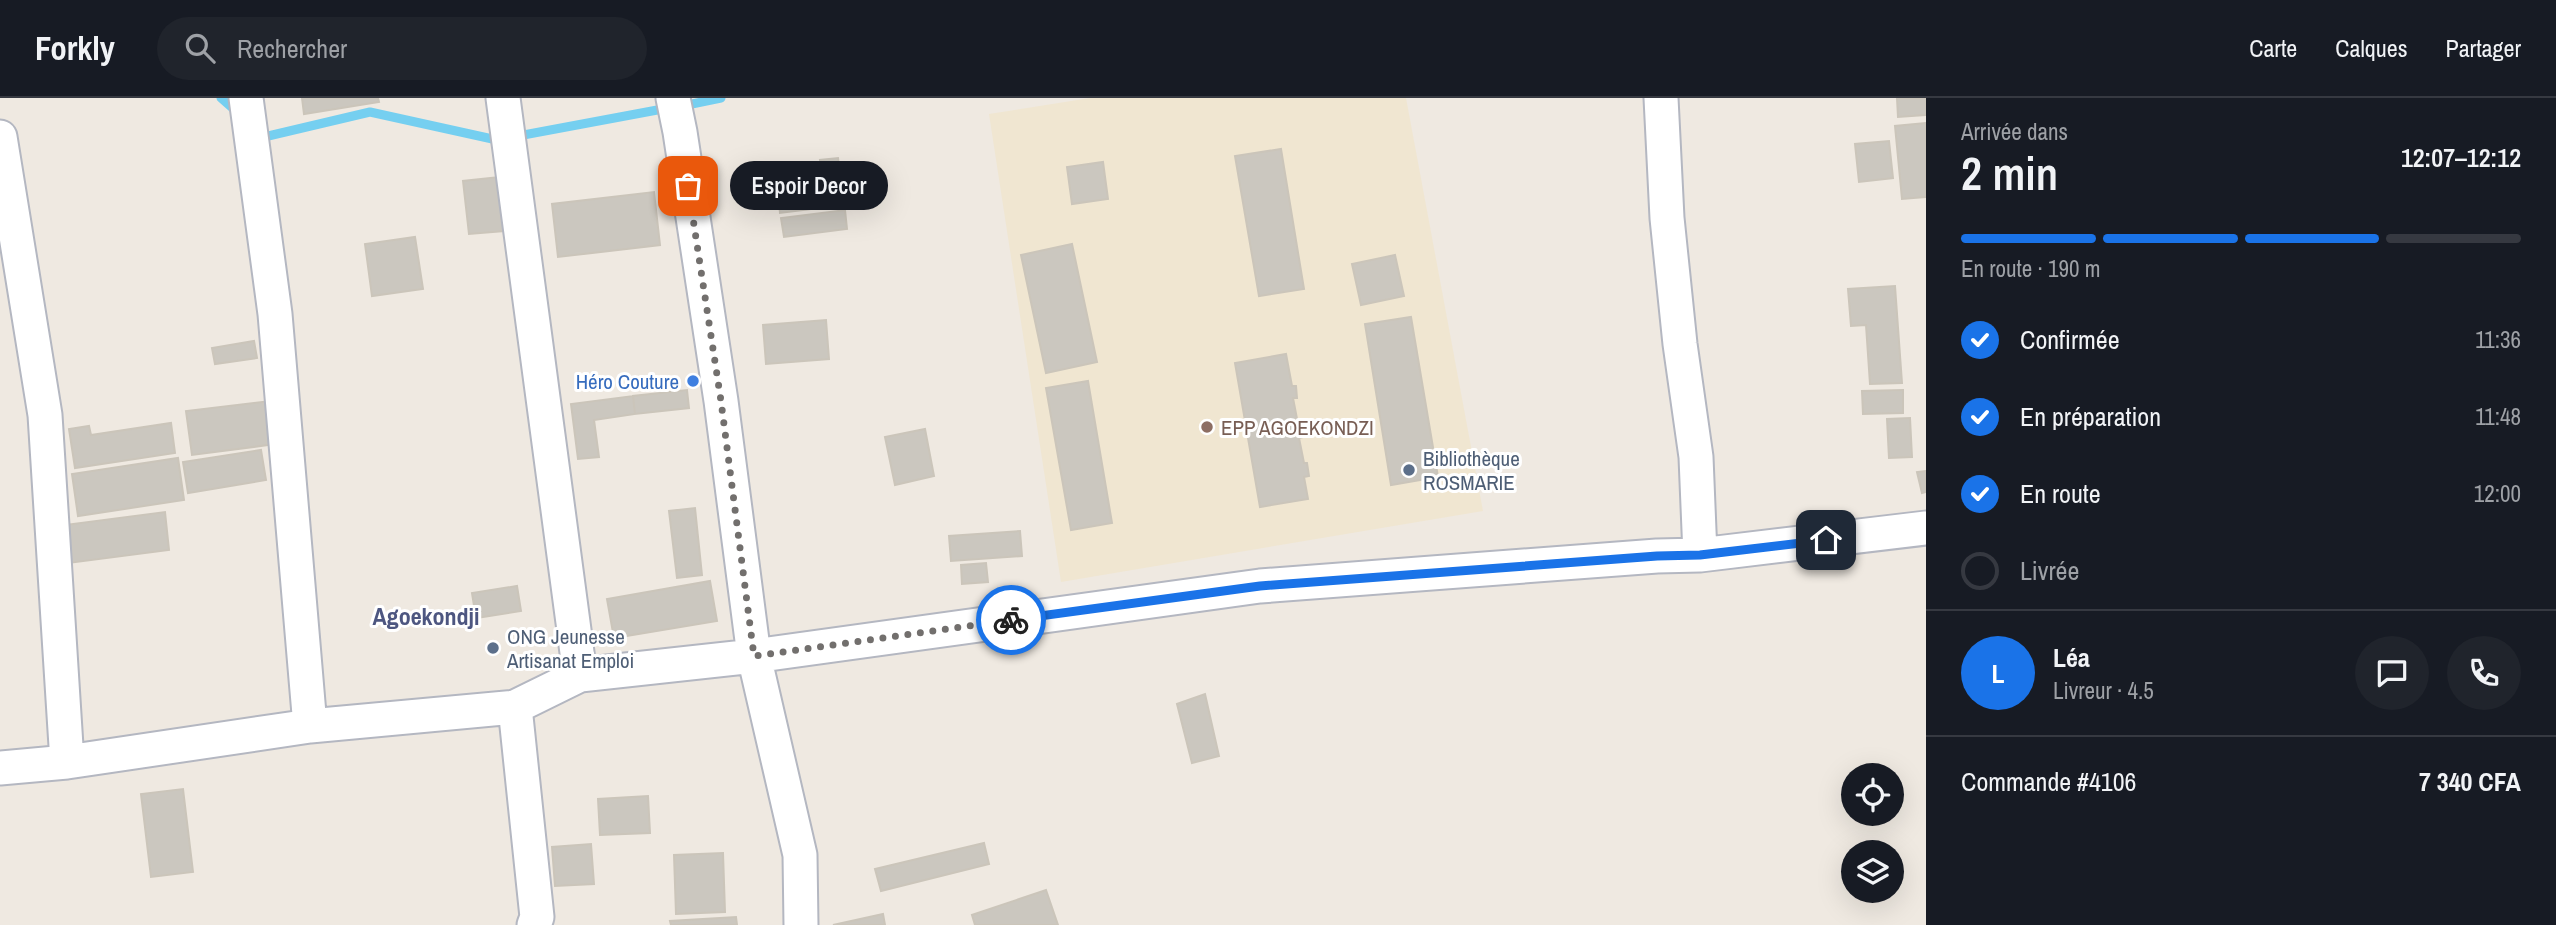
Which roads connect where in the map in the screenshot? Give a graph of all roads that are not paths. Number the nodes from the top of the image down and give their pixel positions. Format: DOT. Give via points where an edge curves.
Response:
graph roads {
  1 [pos="246,98"];
  2 [pos="503,98"];
  3 [pos="673,98"];
  4 [pos="1661,98"];
  5 [pos="0,137"];
  6 [pos="1926,528"];
  7 [pos="1700,555"];
  8 [pos="754,656"];
  9 [pos="580,675"];
  10 [pos="515,706"];
  11 [pos="310,726"];
  12 [pos="67,762"];
  13 [pos="0,768"];
  14 [pos="534,925"];
  15 [pos="802,925"];
  1 -- 11 [label="street" via="275,314"];
  2 -- 9 [label="street"];
  3 -- 8 [label="street" via="721,401"];
  4 -- 7 [label="street" via="1667,218 1696,457"];
  5 -- 12 [label="street" via="45,415"];
  6 -- 7 [label="street"];
  7 -- 8 [label="street" via="1260,586"];
  8 -- 9 [label="street"];
  8 -- 15 [label="street" via="800,855"];
  9 -- 10 [label="street"];
  10 -- 11 [label="street"];
  10 -- 14 [label="street" via="537,917"];
  11 -- 12 [label="street"];
  12 -- 13 [label="street"];
}
